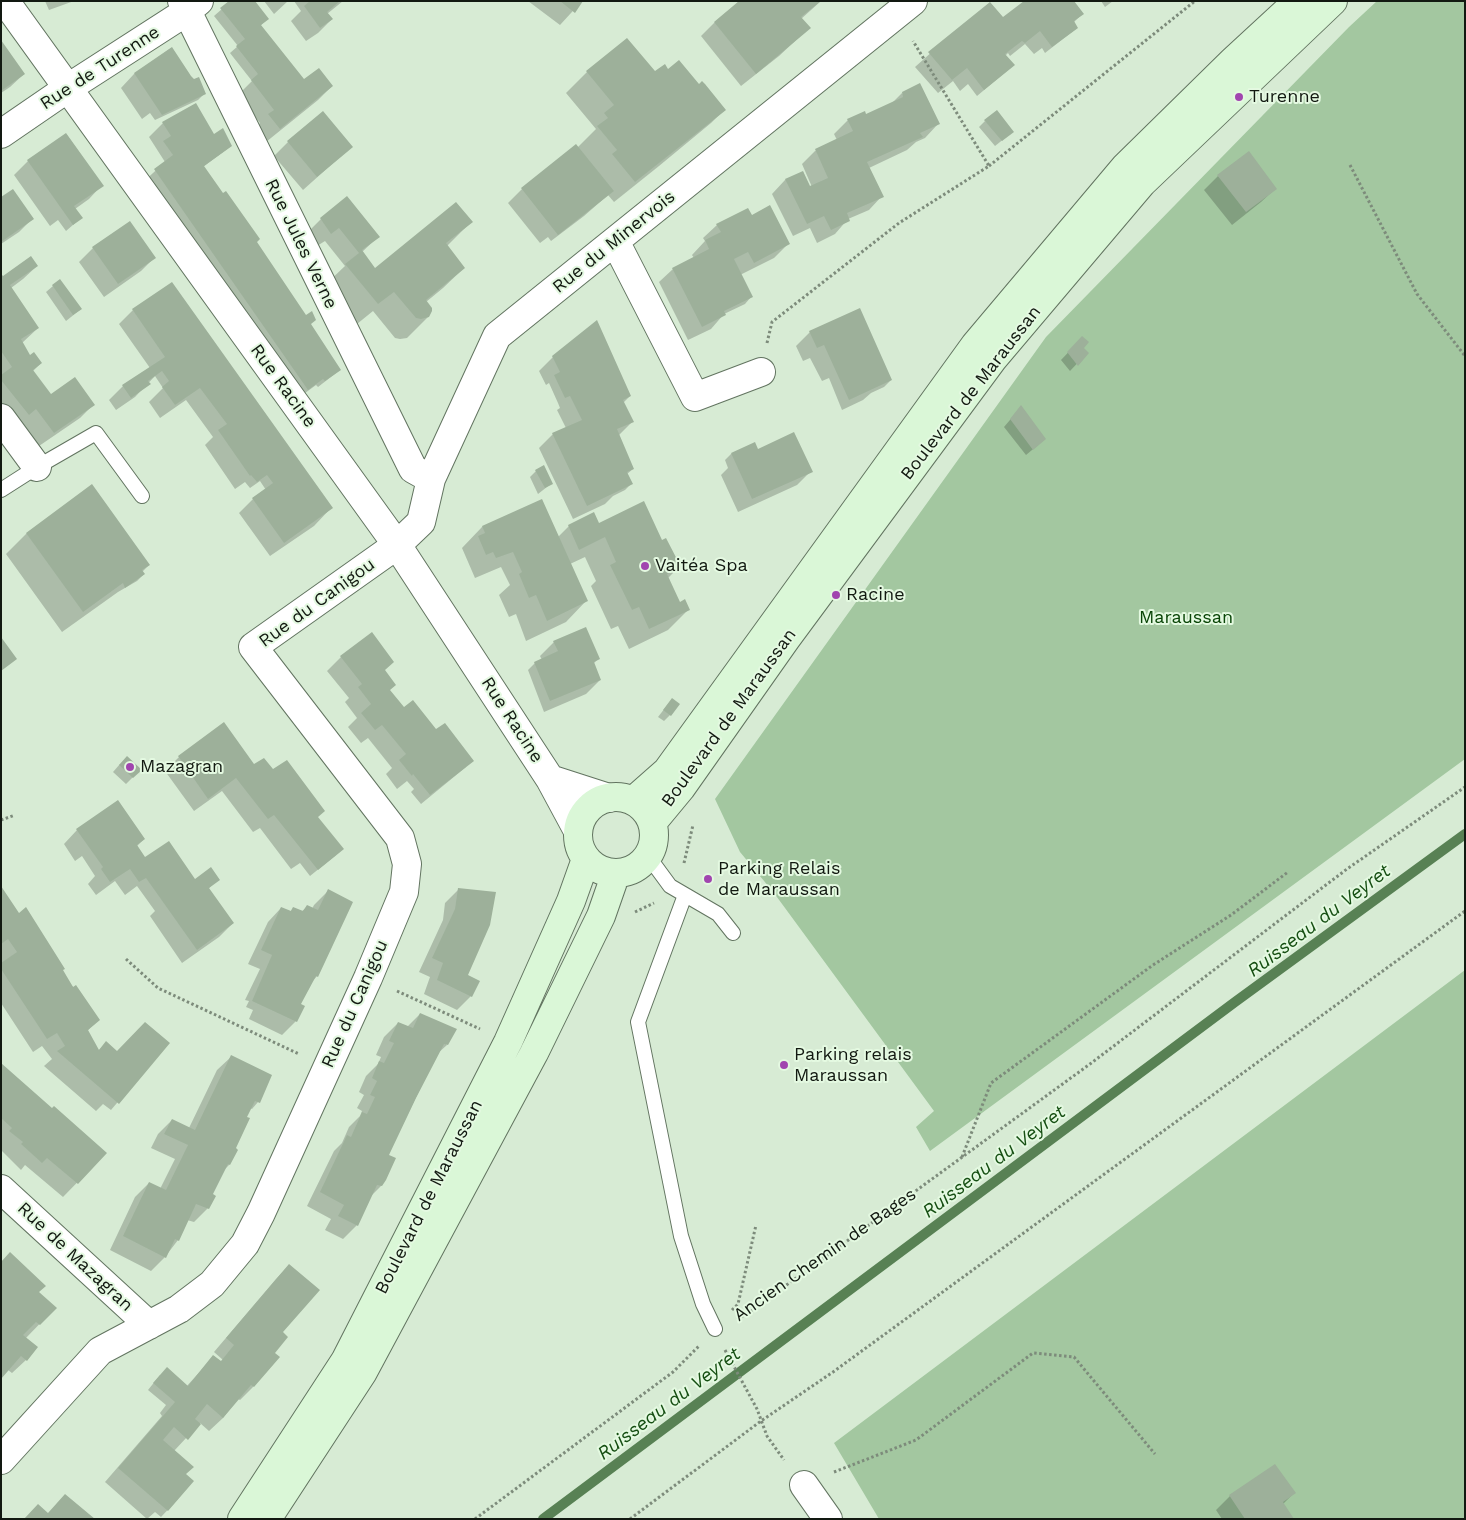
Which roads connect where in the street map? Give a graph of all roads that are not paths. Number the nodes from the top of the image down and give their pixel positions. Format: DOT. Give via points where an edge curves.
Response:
graph roads {
  1 [pos="5,1"];
  2 [pos="1298,1"];
  3 [pos="1333,1"];
  4 [pos="189,5"];
  5 [pos="905,8"];
  6 [pos="68,88"];
  7 [pos="1,134"];
  8 [pos="615,242"];
  9 [pos="761,372"];
  10 [pos="1,418"];
  11 [pos="37,467"];
  12 [pos="431,479"];
  13 [pos="1,490"];
  14 [pos="142,496"];
  15 [pos="397,545"];
  16 [pos="550,779"];
  17 [pos="621,799"];
  18 [pos="652,823"];
  19 [pos="578,831"];
  20 [pos="648,856"];
  21 [pos="586,859"];
  22 [pos="616,873"];
  23 [pos="685,894"];
  24 [pos="733,933"];
  25 [pos="1,1189"];
  26 [pos="149,1325"];
  27 [pos="715,1329"];
  28 [pos="1,1460"];
  29 [pos="804,1485"];
  30 [pos="242,1519"];
  31 [pos="267,1519"];
  32 [pos="828,1519"];
  1 -- 6 [label="street, Rue Racine"];
  2 -- 17 [label="main road, Boulevard de Maraussan" via="1125,167 975,345 667,771"];
  3 -- 18 [label="main road, Boulevard de Maraussan" via="1142,183 993,359 786,639 681,788"];
  4 -- 6 [label="street, Rue de Turenne"];
  4 -- 12 [label="street, Rue Jules Verne" via="412,469"];
  5 -- 8 [label="street, Rue du Minervois"];
  6 -- 7 [label="street, Rue de Turenne"];
  6 -- 15 [label="street, Rue Racine"];
  8 -- 9 [label="street" via="695,397"];
  8 -- 12 [label="street, Rue du Minervois" via="497,336"];
  10 -- 11 [label="street"];
  11 -- 13 [label="lane"];
  11 -- 14 [label="lane" via="96,433"];
  12 -- 15 [label="street, Rue du Minervois" via="421,522"];
  15 -- 16 [label="street, Rue Racine"];
  15 -- 26 [label="street, Rue du Canigou" via="253,647 400,838 407,864 404,892 262,1213 244,1244 212,1284 179,1309"];
  16 -- 17 [label="street, Rue Racine"];
  16 -- 19 [label="street, Rue Racine"];
  17 -- 18 [label="main road" via="641,806"];
  17 -- 19 [label="main road" via="598,802 588,809"];
  18 -- 20 [label="main road" via="653,846"];
  19 -- 21 [label="main road"];
  20 -- 22 [label="main road" via="629,871"];
  20 -- 23 [label="lane" via="670,886"];
  21 -- 22 [label="main road" via="594,867"];
  21 -- 30 [label="main road, Boulevard de Maraussan" via="571,901 508,1042 345,1362"];
  22 -- 31 [label="main road, Boulevard de Maraussan" via="601,916 534,1053 363,1372"];
  23 -- 24 [label="lane" via="718,914"];
  23 -- 27 [label="lane" via="638,1022 681,1236 703,1304"];
  25 -- 26 [label="street, Rue de Mazagran"];
  26 -- 28 [label="street, Rue du Canigou" via="100,1351"];
  29 -- 32 [label="street"];
}
